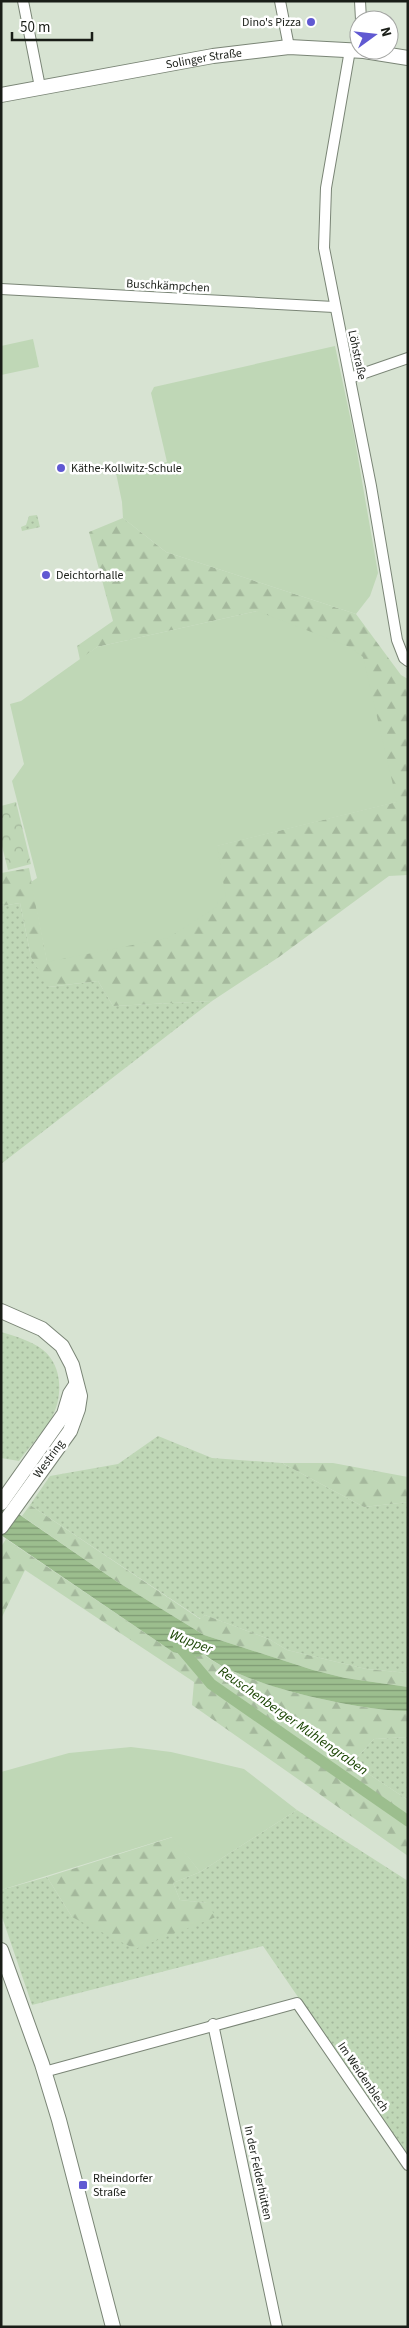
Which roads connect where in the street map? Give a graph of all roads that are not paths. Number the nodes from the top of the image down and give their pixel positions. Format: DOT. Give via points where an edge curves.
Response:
graph roads {
  1 [pos="22,1"];
  2 [pos="280,1"];
  3 [pos="289,47"];
  4 [pos="349,50"];
  5 [pos="357,60"];
  6 [pos="40,87"];
  7 [pos="1,95"];
  8 [pos="1,289"];
  9 [pos="334,308"];
  10 [pos="408,358"];
  11 [pos="350,378"];
  12 [pos="408,661"];
  13 [pos="1,1311"];
  14 [pos="49,1447"];
  15 [pos="1,1503"];
  16 [pos="1,1527"];
  17 [pos="1,1950"];
  18 [pos="213,2024"];
  19 [pos="44,2072"];
  20 [pos="408,2165"];
  21 [pos="112,2327"];
  22 [pos="277,2327"];
  1 -- 6 [label="street"];
  2 -- 3 [label="street"];
  3 -- 4 [label="main road, Solinger Straße"];
  3 -- 6 [label="main road, Solinger Straße" via="213,56"];
  5 -- 9 [label="street, Löhstraße" via="326,188 324,248"];
  6 -- 7 [label="main road, Solinger Straße"];
  8 -- 9 [label="street, Buschkämpchen"];
  9 -- 11 [label="street, Löhstraße"];
  10 -- 11 [label="street"];
  11 -- 12 [label="street, Löhstraße" via="397,640"];
  13 -- 14 [label="main road, Westring" via="42,1329 68,1356 76,1385"];
  14 -- 15 [label="main road, Westring"];
  14 -- 16 [label="main road, Westring"];
  17 -- 19 [label="main road"];
  18 -- 19 [label="street"];
  18 -- 20 [label="street, Im Weidenblech" via="297,2003"];
  18 -- 22 [label="street, In der Felderhütten"];
  19 -- 21 [label="main road" via="86,2219"];
}
